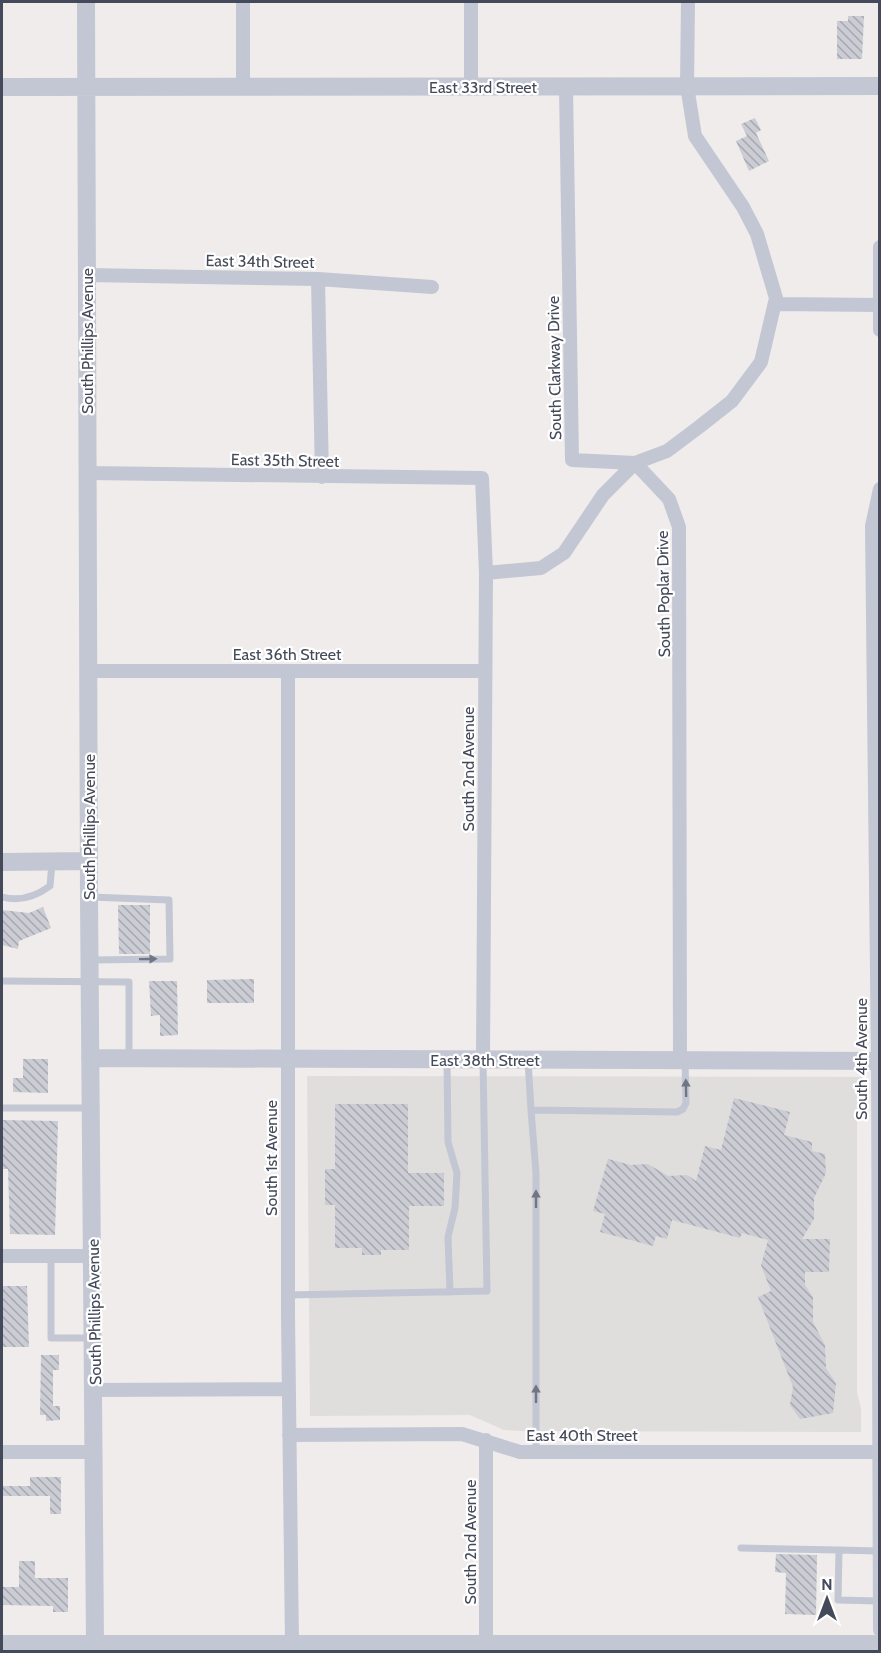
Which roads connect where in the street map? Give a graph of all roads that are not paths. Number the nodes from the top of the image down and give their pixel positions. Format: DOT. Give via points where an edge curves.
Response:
graph roads {
  1 [pos="86,2"];
  2 [pos="243,2"];
  3 [pos="471,2"];
  4 [pos="688,2"];
  5 [pos="687,86"];
  6 [pos="879,86"];
  7 [pos="2,87"];
  8 [pos="87,87"];
  9 [pos="243,87"];
  10 [pos="471,87"];
  11 [pos="566,87"];
  12 [pos="879,247"];
  13 [pos="87,275"];
  14 [pos="318,279"];
  15 [pos="432,287"];
  16 [pos="776,304"];
  17 [pos="879,305"];
  18 [pos="879,330"];
  19 [pos="635,463"];
  20 [pos="88,473"];
  21 [pos="322,477"];
  22 [pos="482,478"];
  23 [pos="879,489"];
  24 [pos="486,573"];
  25 [pos="288,670"];
  26 [pos="484,670"];
  27 [pos="90,671"];
  28 [pos="52,861"];
  29 [pos="89,861"];
  30 [pos="2,862"];
  31 [pos="2,897"];
  32 [pos="89,897"];
  33 [pos="89,960"];
  34 [pos="2,981"];
  35 [pos="89,982"];
  36 [pos="90,1058"];
  37 [pos="129,1058"];
  38 [pos="288,1059"];
  39 [pos="447,1059"];
  40 [pos="483,1060"];
  41 [pos="528,1060"];
  42 [pos="682,1060"];
  43 [pos="879,1061"];
  44 [pos="2,1108"];
  45 [pos="91,1108"];
  46 [pos="531,1110"];
  47 [pos="2,1256"];
  48 [pos="51,1256"];
  49 [pos="93,1256"];
  50 [pos="450,1292"];
  51 [pos="288,1295"];
  52 [pos="94,1338"];
  53 [pos="289,1389"];
  54 [pos="94,1390"];
  55 [pos="289,1435"];
  56 [pos="486,1440"];
  57 [pos="2,1452"];
  58 [pos="95,1452"];
  59 [pos="536,1452"];
  60 [pos="877,1452"];
  61 [pos="741,1548"];
  62 [pos="839,1550"];
  63 [pos="878,1551"];
  64 [pos="879,1601"];
  65 [pos="879,1630"];
  66 [pos="2,1644"];
  67 [pos="486,1644"];
  68 [pos="879,1644"];
  69 [pos="292,1645"];
  70 [pos="95,1648"];
  71 [pos="264,1648"];
  72 [pos="529,1648"];
  73 [pos="726,1648"];
  1 -- 8 [label="street, South Phillips Avenue"];
  2 -- 9 [label="street"];
  3 -- 10 [label="street"];
  4 -- 5 [label="street"];
  5 -- 6 [label="street, East 33rd Street"];
  5 -- 11 [label="street, East 33rd Street"];
  5 -- 16 [label="street" via="695,136 757,234"];
  7 -- 8 [label="street, East 33rd Street"];
  8 -- 9 [label="street, East 33rd Street"];
  8 -- 13 [label="street, South Phillips Avenue"];
  9 -- 10 [label="street, East 33rd Street"];
  10 -- 11 [label="street, East 33rd Street"];
  11 -- 19 [label="street, South Clarkway Drive" via="572,460"];
  12 -- 17 [label="street"];
  13 -- 14 [label="street, East 34th Street"];
  13 -- 20 [label="street, South Phillips Avenue"];
  14 -- 15 [label="street, East 34th Street"];
  14 -- 21 [label="street"];
  16 -- 17 [label="street"];
  16 -- 19 [label="street" via="761,362 732,400 667,450"];
  17 -- 18 [label="street"];
  19 -- 24 [label="street" via="603,495 579,534 558,558 528,571"];
  19 -- 42 [label="street, South Poplar Drive" via="669,499 679,527"];
  20 -- 21 [label="street, East 35th Street"];
  20 -- 27 [label="street, South Phillips Avenue"];
  21 -- 22 [label="street, East 35th Street"];
  22 -- 24 [label="street, South 2nd Avenue"];
  23 -- 43 [label="street, South 4th Avenue" via="872,526"];
  24 -- 26 [label="street, South 2nd Avenue"];
  25 -- 26 [label="street, East 36th Street"];
  25 -- 27 [label="street, East 36th Street"];
  25 -- 38 [label="street, South 1st Avenue"];
  26 -- 40 [label="street, South 2nd Avenue"];
  27 -- 29 [label="street, South Phillips Avenue"];
  28 -- 29 [label="street"];
  28 -- 30 [label="street"];
  28 -- 31 [label="lane" via="50,886 23,899"];
  29 -- 32 [label="street, South Phillips Avenue"];
  32 -- 33 [label="street, South Phillips Avenue"];
  33 -- 32 [label="lane, one-way" via="170,959 169,900"];
  33 -- 35 [label="street, South Phillips Avenue"];
  34 -- 35 [label="lane"];
  35 -- 36 [label="street, South Phillips Avenue"];
  35 -- 37 [label="lane" via="129,982"];
  36 -- 37 [label="street, East 38th Street"];
  36 -- 45 [label="street, South Phillips Avenue"];
  37 -- 38 [label="street, East 38th Street"];
  38 -- 39 [label="street, East 38th Street"];
  38 -- 51 [label="street, South 1st Avenue"];
  39 -- 40 [label="street, East 38th Street"];
  39 -- 50 [label="lane" via="448,1142 457,1173 448,1237"];
  40 -- 41 [label="street, East 38th Street"];
  40 -- 50 [label="lane" via="487,1291"];
  41 -- 42 [label="street, East 38th Street"];
  41 -- 46 [label="lane"];
  42 -- 43 [label="street, East 38th Street"];
  46 -- 42 [label="lane, one-way" via="677,1112 686,1103"];
  43 -- 60 [label="street, South 4th Avenue"];
  44 -- 45 [label="lane"];
  45 -- 49 [label="street, South Phillips Avenue"];
  59 -- 46 [label="lane, one-way" via="536,1173"];
  47 -- 48 [label="street"];
  48 -- 49 [label="street"];
  48 -- 52 [label="lane" via="51,1338"];
  49 -- 52 [label="street, South Phillips Avenue"];
  50 -- 51 [label="lane"];
  51 -- 53 [label="street, South 1st Avenue"];
  52 -- 54 [label="street, South Phillips Avenue"];
  53 -- 54 [label="street"];
  53 -- 55 [label="street, South 1st Avenue"];
  54 -- 58 [label="street, South Phillips Avenue"];
  55 -- 56 [label="street, East 40th Street" via="462,1434"];
  55 -- 69 [label="street, South 1st Avenue"];
  56 -- 59 [label="street, East 40th Street" via="520,1452"];
  56 -- 67 [label="street, South 2nd Avenue"];
  57 -- 58 [label="street"];
  58 -- 70 [label="street, South Phillips Avenue"];
  59 -- 60 [label="street, East 40th Street"];
  60 -- 63 [label="street, South 4th Avenue"];
  61 -- 62 [label="lane"];
  62 -- 63 [label="lane"];
  62 -- 64 [label="lane" via="838,1600"];
  63 -- 64 [label="street, South 4th Avenue"];
  64 -- 65 [label="street, South 4th Avenue"];
  66 -- 70 [label="street"];
  67 -- 69 [label="street"];
  67 -- 72 [label="street"];
  68 -- 73 [label="street"];
  69 -- 71 [label="street"];
  70 -- 71 [label="street"];
  72 -- 73 [label="street"];
}
